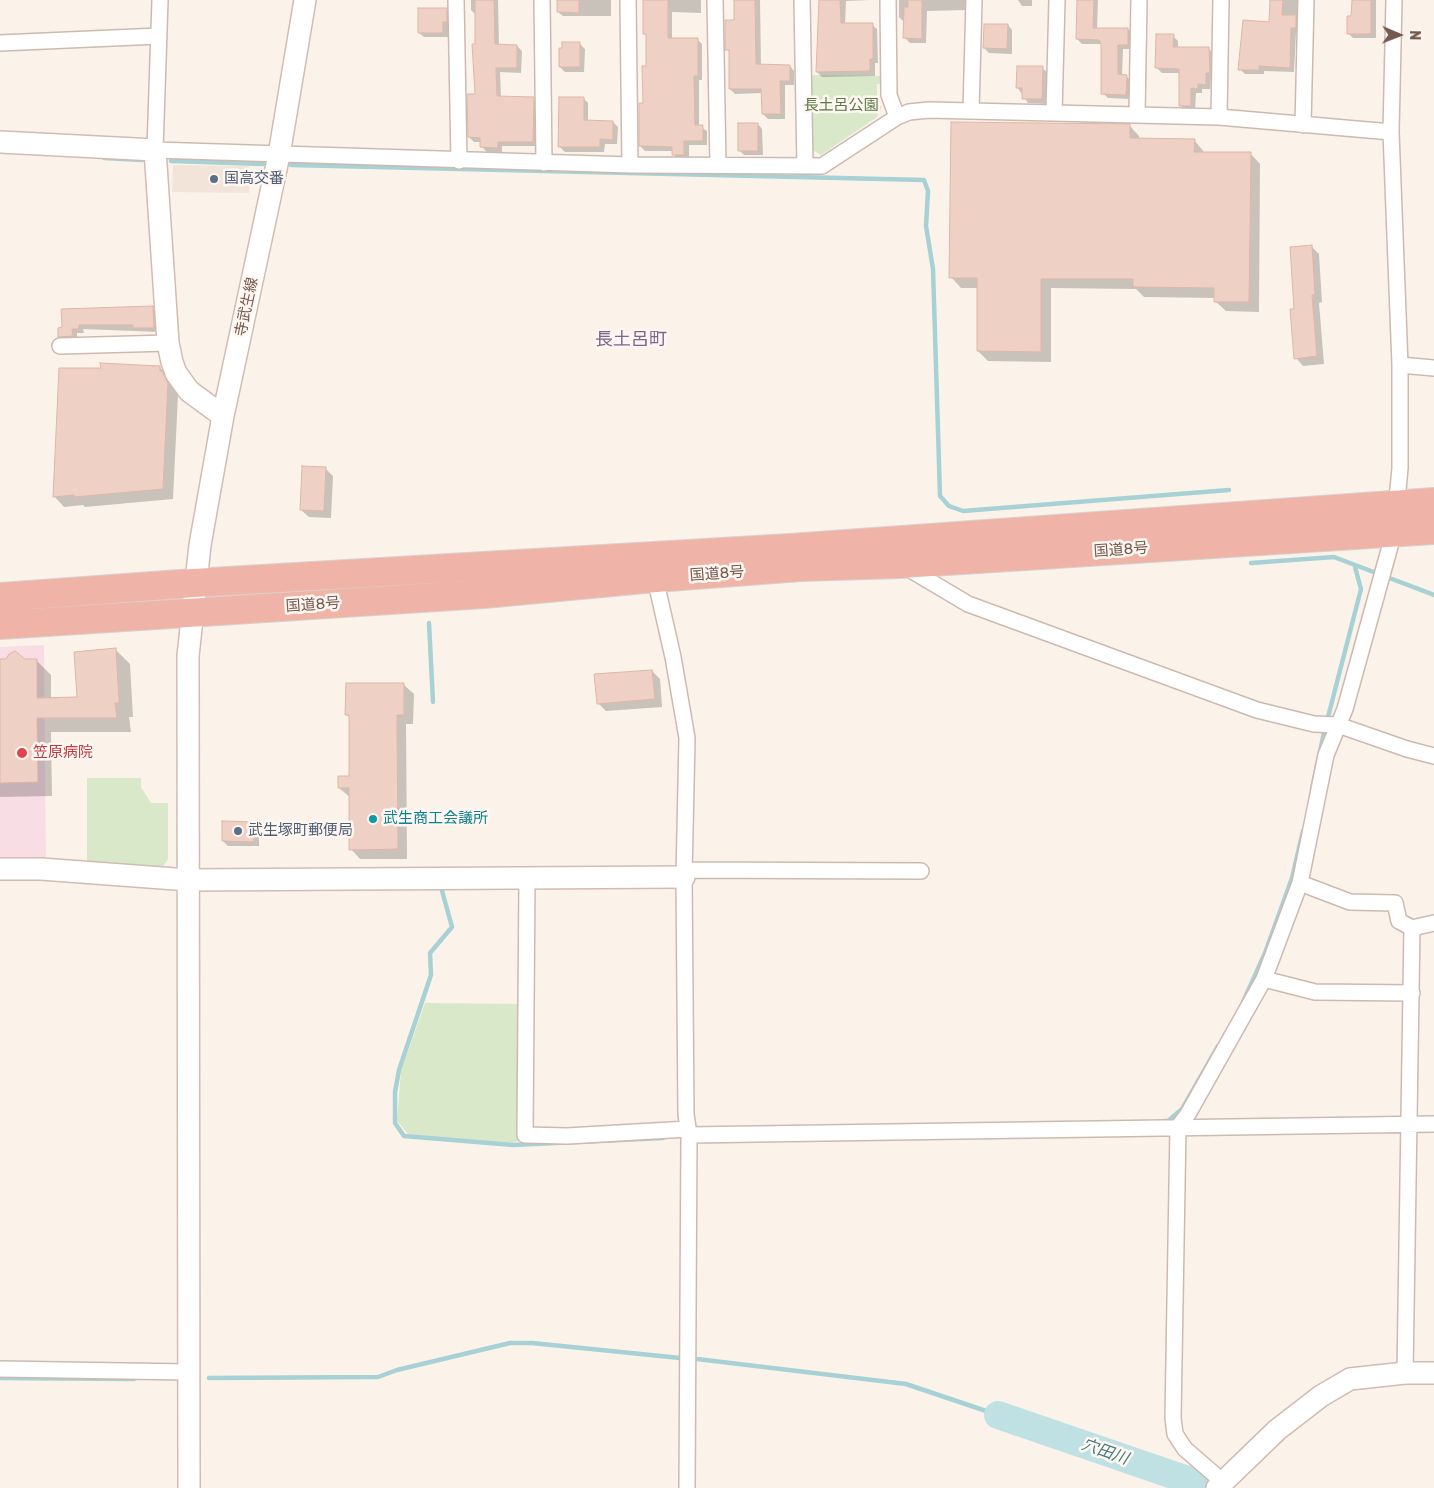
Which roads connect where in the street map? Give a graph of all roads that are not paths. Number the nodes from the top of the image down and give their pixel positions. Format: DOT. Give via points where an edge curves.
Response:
graph roads {
  1 [pos="160,0"];
  2 [pos="304,0"];
  3 [pos="456,0"];
  4 [pos="542,0"];
  5 [pos="628,0"];
  6 [pos="715,0"];
  7 [pos="802,0"];
  8 [pos="888,0"];
  9 [pos="974,0"];
  10 [pos="1057,0"];
  11 [pos="1139,0"];
  12 [pos="1222,0"];
  13 [pos="1306,0"];
  14 [pos="1394,0"];
  15 [pos="158,36"];
  16 [pos="0,43"];
  17 [pos="971,111"];
  18 [pos="1054,113"];
  19 [pos="1137,115"];
  20 [pos="897,116"];
  21 [pos="1219,117"];
  22 [pos="1304,125"];
  23 [pos="1391,132"];
  24 [pos="0,142"];
  25 [pos="155,150"];
  26 [pos="279,155"];
  27 [pos="459,161"];
  28 [pos="544,163"];
  29 [pos="630,165"];
  30 [pos="718,165"];
  31 [pos="805,166"];
  32 [pos="168,344"];
  33 [pos="60,346"];
  34 [pos="1400,365"];
  35 [pos="1434,368"];
  36 [pos="223,416"];
  37 [pos="1434,502"];
  38 [pos="1398,504"];
  39 [pos="1434,530"];
  40 [pos="1394,532"];
  41 [pos="900,564"];
  42 [pos="655,578"];
  43 [pos="194,583"];
  44 [pos="0,597"];
  45 [pos="192,614"];
  46 [pos="0,626"];
  47 [pos="1338,725"];
  48 [pos="1434,756"];
  49 [pos="0,869"];
  50 [pos="921,871"];
  51 [pos="684,873"];
  52 [pos="527,878"];
  53 [pos="189,880"];
  54 [pos="1300,883"];
  55 [pos="1434,923"];
  56 [pos="1412,928"];
  57 [pos="1264,979"];
  58 [pos="1412,993"];
  59 [pos="1409,1124"];
  60 [pos="1434,1124"];
  61 [pos="1178,1127"];
  62 [pos="689,1132"];
  63 [pos="0,1369"];
  64 [pos="188,1372"];
  65 [pos="1405,1373"];
  66 [pos="1434,1373"];
  67 [pos="1220,1485"];
  68 [pos="189,1488"];
  69 [pos="687,1488"];
  1 -- 15 [label="street"];
  2 -- 26 [label="street, 寺武生線"];
  3 -- 27 [label="street"];
  4 -- 28 [label="street"];
  5 -- 29 [label="street"];
  6 -- 30 [label="street"];
  7 -- 31 [label="street"];
  8 -- 20 [label="street" via="889,95"];
  9 -- 17 [label="street"];
  10 -- 18 [label="street"];
  11 -- 19 [label="street"];
  12 -- 21 [label="street"];
  13 -- 22 [label="street"];
  14 -- 23 [label="street"];
  15 -- 16 [label="street"];
  15 -- 25 [label="street"];
  17 -- 18 [label="street"];
  17 -- 20 [label="street" via="929,110"];
  18 -- 19 [label="street"];
  19 -- 21 [label="street"];
  20 -- 31 [label="street" via="822,166"];
  21 -- 22 [label="street"];
  22 -- 23 [label="street"];
  23 -- 34 [label="street"];
  24 -- 25 [label="street"];
  25 -- 26 [label="street"];
  25 -- 32 [label="street"];
  26 -- 27 [label="street"];
  26 -- 36 [label="street, 寺武生線"];
  27 -- 28 [label="street"];
  28 -- 29 [label="street"];
  29 -- 30 [label="street"];
  30 -- 31 [label="street"];
  32 -- 33 [label="street"];
  32 -- 36 [label="street" via="176,372 189,391"];
  34 -- 35 [label="street"];
  34 -- 38 [label="street"];
  36 -- 43 [label="street, 寺武生線"];
  37 -- 38 [label="highway, 国道8号"];
  38 -- 40 [label="street"];
  38 -- 43 [label="highway, 国道8号" via="790,548"];
  39 -- 40 [label="highway, 国道8号"];
  40 -- 41 [label="highway, 国道8号"];
  40 -- 47 [label="street"];
  41 -- 42 [label="highway, 国道8号"];
  41 -- 47 [label="street" via="968,604 1257,710 1314,724"];
  42 -- 45 [label="highway, 国道8号" via="484,594"];
  42 -- 51 [label="street" via="687,738"];
  43 -- 44 [label="highway, 国道8号"];
  43 -- 45 [label="street, 寺武生線"];
  45 -- 46 [label="highway, 国道8号"];
  45 -- 53 [label="street, 寺武生線" via="188,656"];
  47 -- 48 [label="street"];
  47 -- 54 [label="street" via="1326,755"];
  49 -- 53 [label="street"];
  50 -- 51 [label="street"];
  51 -- 52 [label="street"];
  51 -- 62 [label="street" via="686,1114"];
  52 -- 53 [label="street"];
  52 -- 62 [label="street" via="526,1135"];
  53 -- 64 [label="street, 寺武生線"];
  54 -- 56 [label="street" via="1350,902 1395,903 1399,921"];
  54 -- 57 [label="street"];
  55 -- 56 [label="street"];
  56 -- 58 [label="street"];
  57 -- 58 [label="street" via="1315,992"];
  57 -- 61 [label="street"];
  58 -- 59 [label="street"];
  59 -- 60 [label="street"];
  59 -- 61 [label="street"];
  59 -- 65 [label="street"];
  61 -- 62 [label="street"];
  61 -- 67 [label="street" via="1173,1418 1175,1434 1185,1449"];
  62 -- 69 [label="street"];
  63 -- 64 [label="street"];
  64 -- 68 [label="street, 寺武生線"];
  65 -- 66 [label="street"];
  65 -- 67 [label="street" via="1350,1379 1321,1396 1277,1430"];
}
